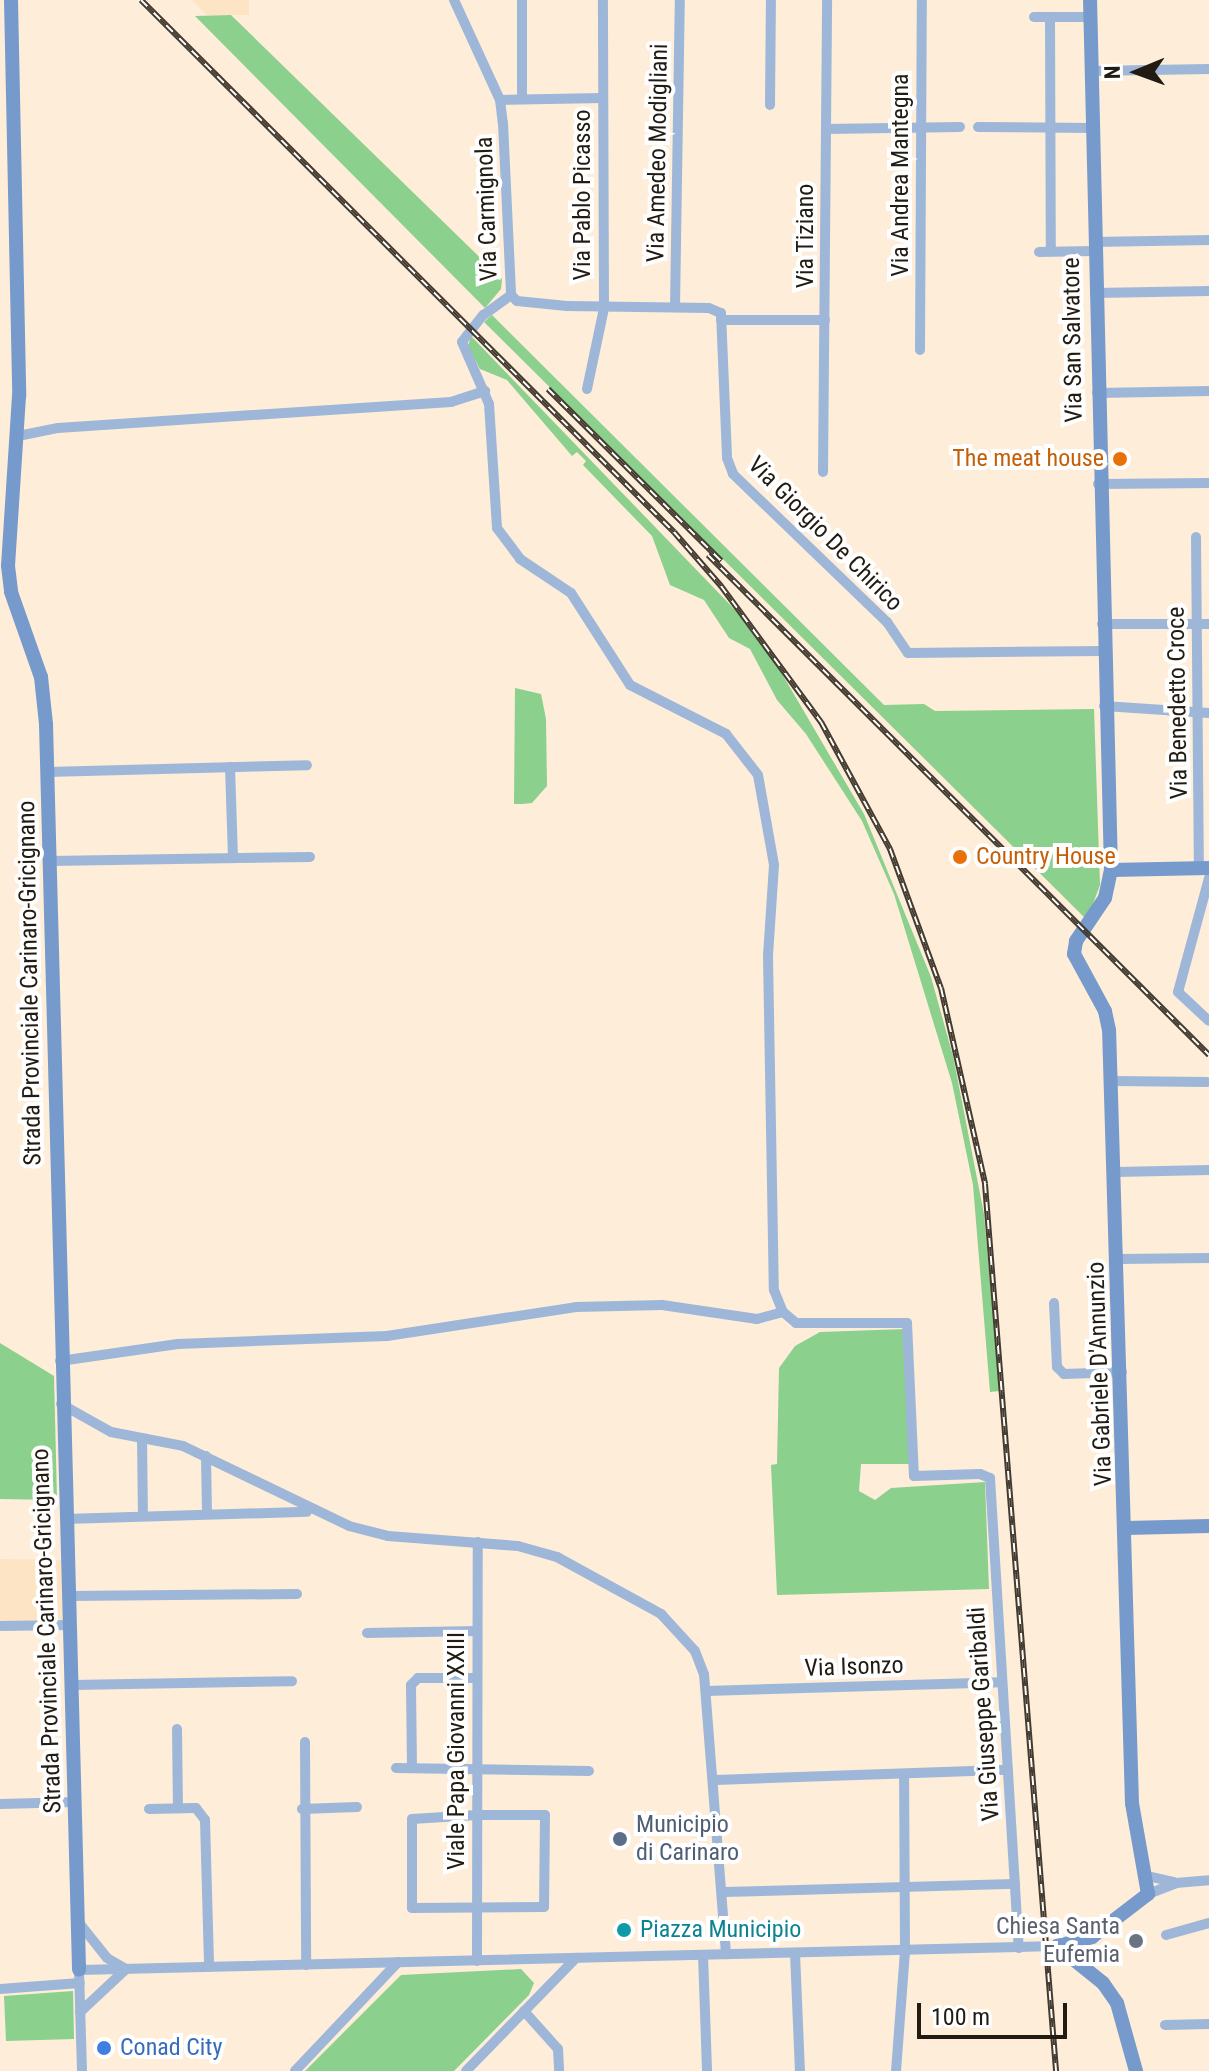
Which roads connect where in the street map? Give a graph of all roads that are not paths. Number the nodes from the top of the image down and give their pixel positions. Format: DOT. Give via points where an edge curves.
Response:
graph roads {
  1 [pos="11,0"];
  2 [pos="454,0"];
  3 [pos="522,0"];
  4 [pos="603,0"];
  5 [pos="680,0"];
  6 [pos="771,0"];
  7 [pos="827,0"];
  8 [pos="922,0"];
  9 [pos="1090,0"];
  10 [pos="1034,17"];
  11 [pos="1050,17"];
  12 [pos="1090,17"];
  13 [pos="1209,69"];
  14 [pos="1090,71"];
  15 [pos="603,98"];
  16 [pos="522,99"];
  17 [pos="500,100"];
  18 [pos="770,105"];
  19 [pos="920,127"];
  20 [pos="960,127"];
  21 [pos="978,127"];
  22 [pos="1050,128"];
  23 [pos="1091,128"];
  24 [pos="826,129"];
  25 [pos="1209,240"];
  26 [pos="1094,247"];
  27 [pos="1051,251"];
  28 [pos="1039,252"];
  29 [pos="1209,291"];
  30 [pos="1095,293"];
  31 [pos="511,295"];
  32 [pos="675,307"];
  33 [pos="604,308"];
  34 [pos="721,320"];
  35 [pos="825,320"];
  36 [pos="920,350"];
  37 [pos="587,389"];
  38 [pos="485,391"];
  39 [pos="1209,391"];
  40 [pos="1097,393"];
  41 [pos="18,436"];
  42 [pos="823,472"];
  43 [pos="1209,483"];
  44 [pos="1098,484"];
  45 [pos="1196,537"];
  46 [pos="1102,624"];
  47 [pos="1203,624"];
  48 [pos="1103,651"];
  49 [pos="1104,706"];
  50 [pos="1204,713"];
  51 [pos="307,765"];
  52 [pos="230,767"];
  53 [pos="47,772"];
  54 [pos="310,857"];
  55 [pos="233,858"];
  56 [pos="49,861"];
  57 [pos="1111,870"];
  58 [pos="1206,872"];
  59 [pos="1209,1021"];
  60 [pos="1112,1081"];
  61 [pos="1207,1082"];
  62 [pos="1209,1170"];
  63 [pos="1116,1172"];
  64 [pos="1209,1258"];
  65 [pos="1119,1259"];
  66 [pos="1054,1303"];
  67 [pos="783,1312"];
  68 [pos="60,1361"];
  69 [pos="1122,1372"];
  70 [pos="60,1403"];
  71 [pos="142,1438"];
  72 [pos="206,1456"];
  73 [pos="311,1511"];
  74 [pos="207,1514"];
  75 [pos="143,1516"];
  76 [pos="65,1519"];
  77 [pos="1209,1526"];
  78 [pos="1126,1528"];
  79 [pos="478,1542"];
  80 [pos="297,1594"];
  81 [pos="68,1596"];
  82 [pos="70,1625"];
  83 [pos="0,1626"];
  84 [pos="477,1631"];
  85 [pos="367,1633"];
  86 [pos="477,1678"];
  87 [pos="292,1681"];
  88 [pos="1002,1682"];
  89 [pos="72,1685"];
  90 [pos="706,1691"];
  91 [pos="177,1729"];
  92 [pos="305,1742"];
  93 [pos="396,1768"];
  94 [pos="412,1768"];
  95 [pos="477,1769"];
  96 [pos="1008,1770"];
  97 [pos="589,1771"];
  98 [pos="904,1774"];
  99 [pos="715,1780"];
  100 [pos="76,1802"];
  101 [pos="0,1804"];
  102 [pos="357,1807"];
  103 [pos="178,1808"];
  104 [pos="149,1809"];
  105 [pos="302,1809"];
  106 [pos="477,1815"];
  107 [pos="1143,1875"];
  108 [pos="1209,1880"];
  109 [pos="1176,1883"];
  110 [pos="1015,1884"];
  111 [pos="904,1887"];
  112 [pos="724,1892"];
  113 [pos="1148,1894"];
  114 [pos="477,1906"];
  115 [pos="78,1922"];
  116 [pos="1209,1923"];
  117 [pos="1166,1935"];
  118 [pos="1057,1946"];
  119 [pos="1019,1948"];
  120 [pos="905,1951"];
  121 [pos="795,1953"];
  122 [pos="726,1954"];
  123 [pos="703,1955"];
  124 [pos="576,1958"];
  125 [pos="477,1961"];
  126 [pos="398,1962"];
  127 [pos="306,1965"];
  128 [pos="209,1967"];
  129 [pos="126,1969"];
  130 [pos="80,1976"];
  131 [pos="0,1989"];
  132 [pos="524,2011"];
  133 [pos="80,2012"];
  134 [pos="1209,2024"];
  135 [pos="1165,2025"];
  136 [pos="82,2071"];
  137 [pos="295,2071"];
  138 [pos="466,2071"];
  139 [pos="559,2071"];
  140 [pos="707,2071"];
  141 [pos="800,2071"];
  142 [pos="896,2071"];
  143 [pos="1136,2071"];
  1 -- 41 [label="street, Strada Provinciale Carinaro-Gricignano"];
  2 -- 17 [label="street, Via Carmignola"];
  3 -- 16 [label="street"];
  4 -- 15 [label="street, Via Pablo Picasso"];
  5 -- 32 [label="street, Via Amedeo Modigliani"];
  6 -- 18 [label="street"];
  7 -- 24 [label="street, Via Tiziano"];
  8 -- 19 [label="street, Via Andrea Mantegna"];
  9 -- 12 [label="street, Via San Salvatore"];
  10 -- 11 [label="street"];
  11 -- 12 [label="street"];
  11 -- 22 [label="street"];
  12 -- 14 [label="street, Via San Salvatore"];
  13 -- 14 [label="street"];
  14 -- 23 [label="street, Via San Salvatore"];
  15 -- 16 [label="street"];
  15 -- 33 [label="street, Via Pablo Picasso"];
  16 -- 17 [label="street"];
  17 -- 31 [label="street, Via Carmignola"];
  19 -- 20 [label="street"];
  19 -- 24 [label="street"];
  19 -- 36 [label="street, Via Andrea Mantegna"];
  21 -- 22 [label="street"];
  22 -- 23 [label="street"];
  22 -- 27 [label="street"];
  23 -- 26 [label="street, Via San Salvatore"];
  24 -- 35 [label="street, Via Tiziano"];
  25 -- 26 [label="street"];
  26 -- 27 [label="street"];
  26 -- 30 [label="street, Via San Salvatore"];
  27 -- 28 [label="street"];
  29 -- 30 [label="street"];
  30 -- 40 [label="street, Via San Salvatore"];
  31 -- 33 [label="street" via="517,301"];
  31 -- 38 [label="street, Via Carmignola" via="483,315 462,342"];
  32 -- 33 [label="street"];
  32 -- 34 [label="street" via="709,308 721,313"];
  33 -- 37 [label="street, Via Pablo Picasso"];
  34 -- 35 [label="street"];
  34 -- 48 [label="street, Via Giorgio De Chirico" via="727,458 733,474 887,622 908,653"];
  35 -- 42 [label="street, Via Tiziano"];
  38 -- 41 [label="street" via="451,402 58,428"];
  38 -- 67 [label="street, Via Carmignola" via="501,537 520,559 571,593 630,685 706,721 744,751 758,775 769,818 774,897 768,956 772,1263"];
  39 -- 40 [label="street"];
  40 -- 44 [label="street, Via San Salvatore"];
  41 -- 53 [label="street, Strada Provinciale Carinaro-Gricignano" via="8,566 11,592 41,677"];
  43 -- 44 [label="street"];
  44 -- 46 [label="street, Via San Salvatore"];
  45 -- 47 [label="street, Via Benedetto Croce"];
  46 -- 47 [label="street"];
  46 -- 48 [label="street, Via San Salvatore"];
  47 -- 50 [label="street, Via Benedetto Croce"];
  48 -- 49 [label="street, Via San Salvatore"];
  49 -- 50 [label="street"];
  49 -- 57 [label="street, Via San Salvatore"];
  50 -- 58 [label="street, Via Benedetto Croce"];
  51 -- 52 [label="street"];
  52 -- 53 [label="street"];
  52 -- 55 [label="street"];
  53 -- 56 [label="street, Strada Provinciale Carinaro-Gricignano"];
  54 -- 55 [label="street"];
  55 -- 56 [label="street"];
  56 -- 68 [label="street, Strada Provinciale Carinaro-Gricignano"];
  57 -- 58 [label="street"];
  57 -- 60 [label="street, Via Gabriele D'Annunzio" via="1105,898 1076,941 1074,954 1105,1011"];
  58 -- 59 [label="street, Via Benedetto Croce" via="1178,992"];
  60 -- 61 [label="street"];
  60 -- 63 [label="street, Via Gabriele D'Annunzio"];
  62 -- 63 [label="street"];
  63 -- 65 [label="street, Via Gabriele D'Annunzio"];
  64 -- 65 [label="street"];
  65 -- 69 [label="street, Via Gabriele D'Annunzio"];
  66 -- 69 [label="street" via="1057,1367 1064,1374"];
  67 -- 68 [label="street" via="757,1319 662,1305 576,1307 387,1336 189,1343"];
  67 -- 88 [label="street, Via Giuseppe Garibaldi" via="796,1323 817,1326 907,1323 914,1476 990,1478"];
  68 -- 70 [label="street, Strada Provinciale Carinaro-Gricignano"];
  69 -- 78 [label="street, Via Gabriele D'Annunzio"];
  70 -- 71 [label="street" via="111,1432"];
  70 -- 76 [label="street, Strada Provinciale Carinaro-Gricignano"];
  71 -- 72 [label="street"];
  71 -- 75 [label="street"];
  72 -- 73 [label="street"];
  72 -- 74 [label="street"];
  73 -- 74 [label="street"];
  73 -- 79 [label="street" via="388,1536"];
  74 -- 75 [label="street"];
  75 -- 76 [label="street"];
  76 -- 81 [label="street, Strada Provinciale Carinaro-Gricignano"];
  77 -- 78 [label="street"];
  78 -- 107 [label="street, Via Gabriele D'Annunzio" via="1132,1803"];
  79 -- 84 [label="street, Viale Papa Giovanni XXIII"];
  79 -- 90 [label="street" via="557,1557 625,1590 683,1634 695,1651"];
  80 -- 81 [label="street"];
  81 -- 82 [label="street, Strada Provinciale Carinaro-Gricignano"];
  82 -- 83 [label="street"];
  82 -- 89 [label="street, Strada Provinciale Carinaro-Gricignano"];
  84 -- 85 [label="street"];
  84 -- 86 [label="street, Viale Papa Giovanni XXIII"];
  86 -- 94 [label="street" via="418,1678 411,1685"];
  86 -- 95 [label="street, Viale Papa Giovanni XXIII"];
  87 -- 89 [label="street"];
  88 -- 90 [label="street, Via Isonzo"];
  88 -- 96 [label="street, Via Giuseppe Garibaldi"];
  89 -- 100 [label="street, Strada Provinciale Carinaro-Gricignano"];
  90 -- 99 [label="street"];
  91 -- 103 [label="street"];
  92 -- 105 [label="street"];
  93 -- 94 [label="street"];
  94 -- 95 [label="street"];
  95 -- 97 [label="street"];
  95 -- 106 [label="street, Viale Papa Giovanni XXIII"];
  96 -- 98 [label="street"];
  96 -- 110 [label="street, Via Giuseppe Garibaldi"];
  98 -- 99 [label="street"];
  98 -- 111 [label="street"];
  99 -- 112 [label="street"];
  100 -- 101 [label="street"];
  100 -- 115 [label="street, Strada Provinciale Carinaro-Gricignano"];
  102 -- 105 [label="street"];
  103 -- 104 [label="street"];
  103 -- 128 [label="street" via="196,1808 205,1820"];
  105 -- 127 [label="street"];
  106 -- 114 [label="street, Viale Papa Giovanni XXIII"];
  106 -- 114 [label="street" via="412,1819 412,1908"];
  106 -- 114 [label="street" via="545,1815 544,1907"];
  107 -- 109 [label="street"];
  107 -- 113 [label="street, Via Gabriele D'Annunzio"];
  108 -- 109 [label="street"];
  109 -- 113 [label="street"];
  110 -- 111 [label="street"];
  110 -- 119 [label="street, Via Giuseppe Garibaldi"];
  111 -- 112 [label="street"];
  111 -- 120 [label="street"];
  112 -- 122 [label="street"];
  113 -- 118 [label="street" via="1092,1937"];
  114 -- 125 [label="street, Viale Papa Giovanni XXIII"];
  115 -- 129 [label="street" via="99,1951"];
  115 -- 130 [label="street, Strada Provinciale Carinaro-Gricignano"];
  116 -- 117 [label="street"];
  118 -- 119 [label="street"];
  118 -- 143 [label="street" via="1103,1983 1117,2003"];
  119 -- 120 [label="street"];
  120 -- 121 [label="street"];
  120 -- 142 [label="street"];
  121 -- 122 [label="street"];
  121 -- 141 [label="street"];
  122 -- 123 [label="street"];
  123 -- 124 [label="street"];
  123 -- 140 [label="street"];
  124 -- 125 [label="street"];
  124 -- 132 [label="street"];
  125 -- 126 [label="street"];
  126 -- 127 [label="street"];
  126 -- 137 [label="street"];
  127 -- 128 [label="street"];
  128 -- 129 [label="street"];
  129 -- 130 [label="street"];
  129 -- 133 [label="street"];
  130 -- 131 [label="street"];
  130 -- 133 [label="street"];
  132 -- 138 [label="street"];
  132 -- 139 [label="street" via="558,2049"];
  133 -- 136 [label="street"];
  134 -- 135 [label="street"];
}
